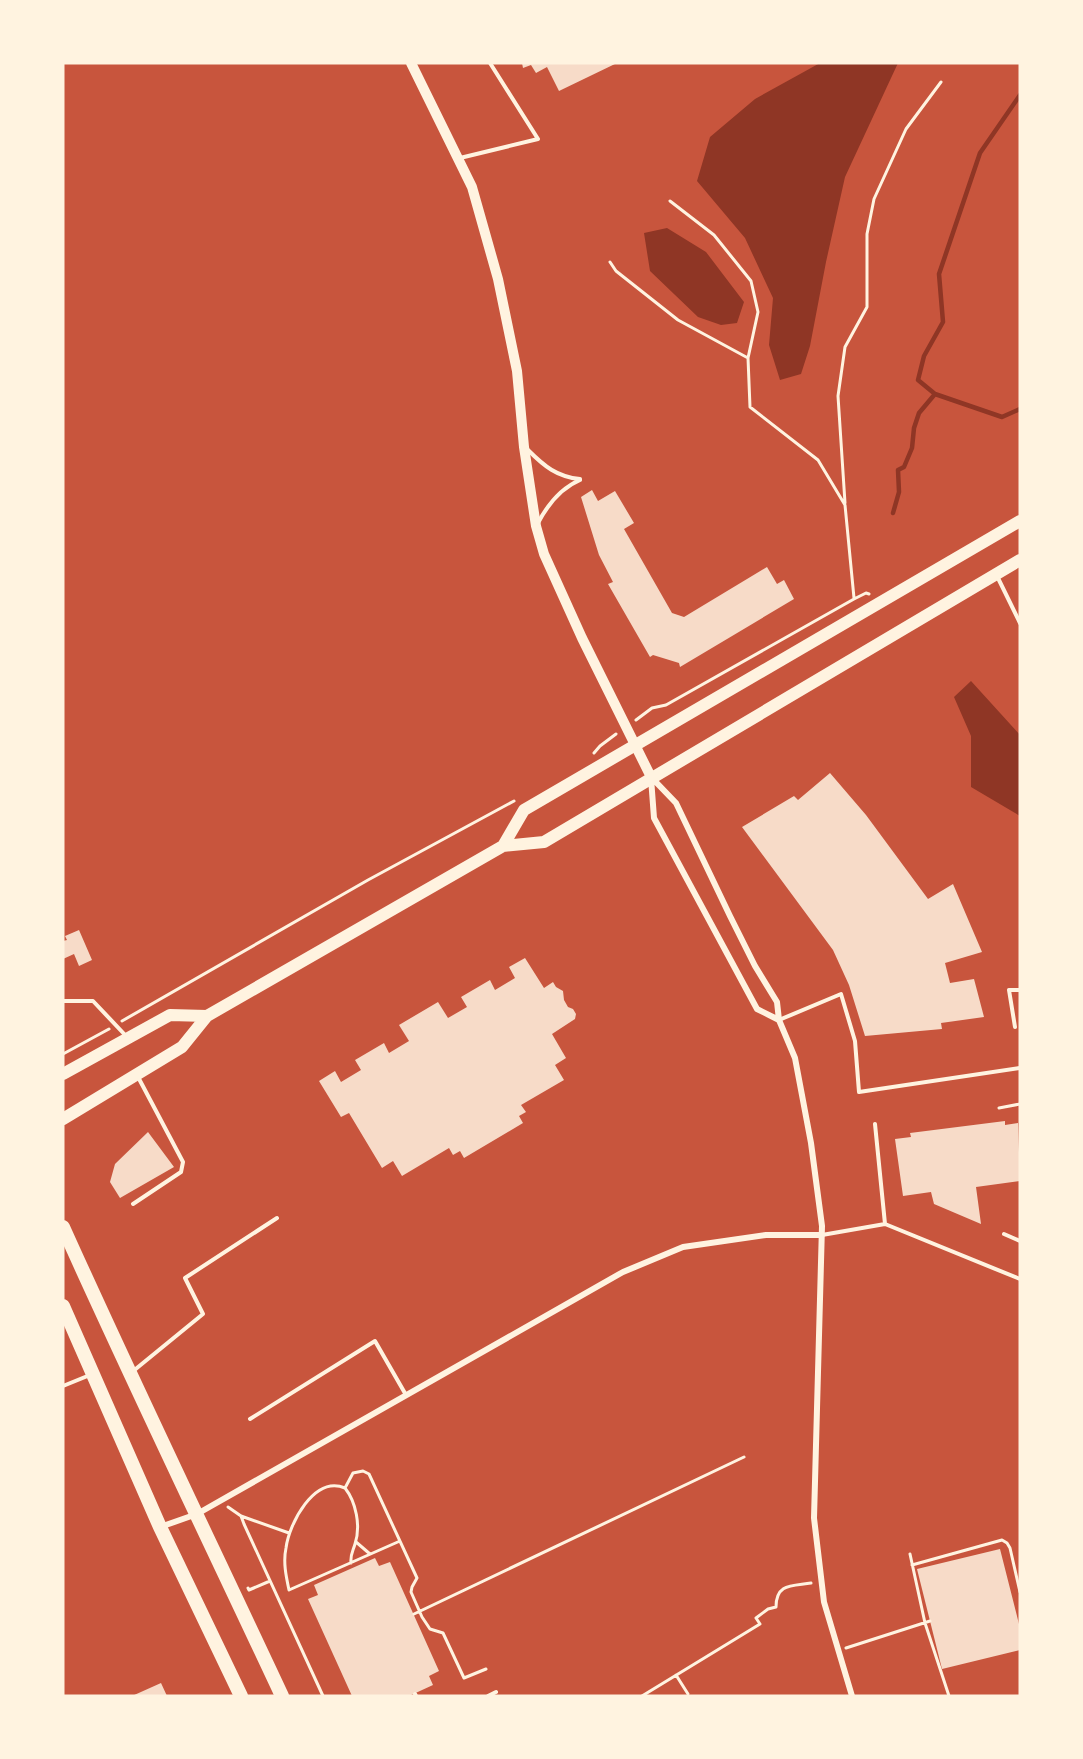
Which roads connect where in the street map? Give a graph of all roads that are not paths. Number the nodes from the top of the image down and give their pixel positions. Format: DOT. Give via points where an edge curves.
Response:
graph roads {
  1 [pos="411,63"];
  2 [pos="490,63"];
  3 [pos="459,158"];
  4 [pos="524,447"];
  5 [pos="1020,521"];
  6 [pos="536,526"];
  7 [pos="1020,560"];
  8 [pos="996,574"];
  9 [pos="1020,623"];
  10 [pos="635,745"];
  11 [pos="651,777"];
  12 [pos="503,846"];
  13 [pos="1020,990"];
  14 [pos="63,1001"];
  15 [pos="207,1016"];
  16 [pos="779,1020"];
  17 [pos="1015,1027"];
  18 [pos="127,1037"];
  19 [pos="1020,1068"];
  20 [pos="63,1074"];
  21 [pos="137,1074"];
  22 [pos="63,1119"];
  23 [pos="875,1124"];
  24 [pos="133,1204"];
  25 [pos="277,1218"];
  26 [pos="885,1224"];
  27 [pos="63,1227"];
  28 [pos="1004,1234"];
  29 [pos="822,1235"];
  30 [pos="1020,1241"];
  31 [pos="1020,1279"];
  32 [pos="63,1306"];
  33 [pos="93,1374"];
  34 [pos="129,1374"];
  35 [pos="63,1386"];
  36 [pos="407,1395"];
  37 [pos="250,1419"];
  38 [pos="197,1514"];
  39 [pos="160,1527"];
  40 [pos="496,1692"];
  41 [pos="241,1696"];
  42 [pos="282,1696"];
  43 [pos="488,1696"];
  44 [pos="852,1696"];
  1 -- 3 [label="street"];
  2 -- 3 [label="lane" via="538,140"];
  3 -- 4 [label="street" via="472,187 498,279 517,371"];
  4 -- 6 [label="street"];
  4 -- 6 [label="lane" via="548,469 580,480 554,498"];
  5 -- 10 [label="main road"];
  6 -- 10 [label="street" via="557,585"];
  7 -- 8 [label="main road"];
  8 -- 9 [label="lane"];
  8 -- 11 [label="main road"];
  10 -- 11 [label="street"];
  10 -- 12 [label="main road" via="524,810"];
  11 -- 12 [label="main road" via="544,842"];
  11 -- 16 [label="street" via="676,803 755,966 777,1002"];
  11 -- 16 [label="street" via="654,818 757,1009"];
  12 -- 15 [label="main road"];
  13 -- 17 [label="lane" via="1009,990"];
  14 -- 18 [label="lane" via="93,1001"];
  15 -- 18 [label="main road" via="170,1014"];
  15 -- 21 [label="main road" via="182,1047"];
  16 -- 19 [label="lane" via="841,993 855,1041 859,1092"];
  16 -- 29 [label="street" via="795,1058"];
  18 -- 20 [label="main road"];
  21 -- 22 [label="main road"];
  21 -- 24 [label="lane" via="183,1162 181,1172"];
  23 -- 26 [label="lane"];
  25 -- 34 [label="lane" via="185,1278 203,1314"];
  26 -- 29 [label="lane"];
  26 -- 31 [label="lane"];
  27 -- 34 [label="main road"];
  28 -- 30 [label="lane"];
  29 -- 36 [label="street" via="766,1235 683,1247 623,1272"];
  29 -- 44 [label="street" via="814,1518 824,1602"];
  32 -- 33 [label="main road"];
  33 -- 35 [label="lane"];
  33 -- 39 [label="main road"];
  34 -- 38 [label="main road"];
  36 -- 37 [label="lane" via="375,1341"];
  36 -- 38 [label="street"];
  38 -- 39 [label="street"];
  38 -- 42 [label="main road"];
  39 -- 41 [label="main road"];
  40 -- 43 [label="lane"];
}
